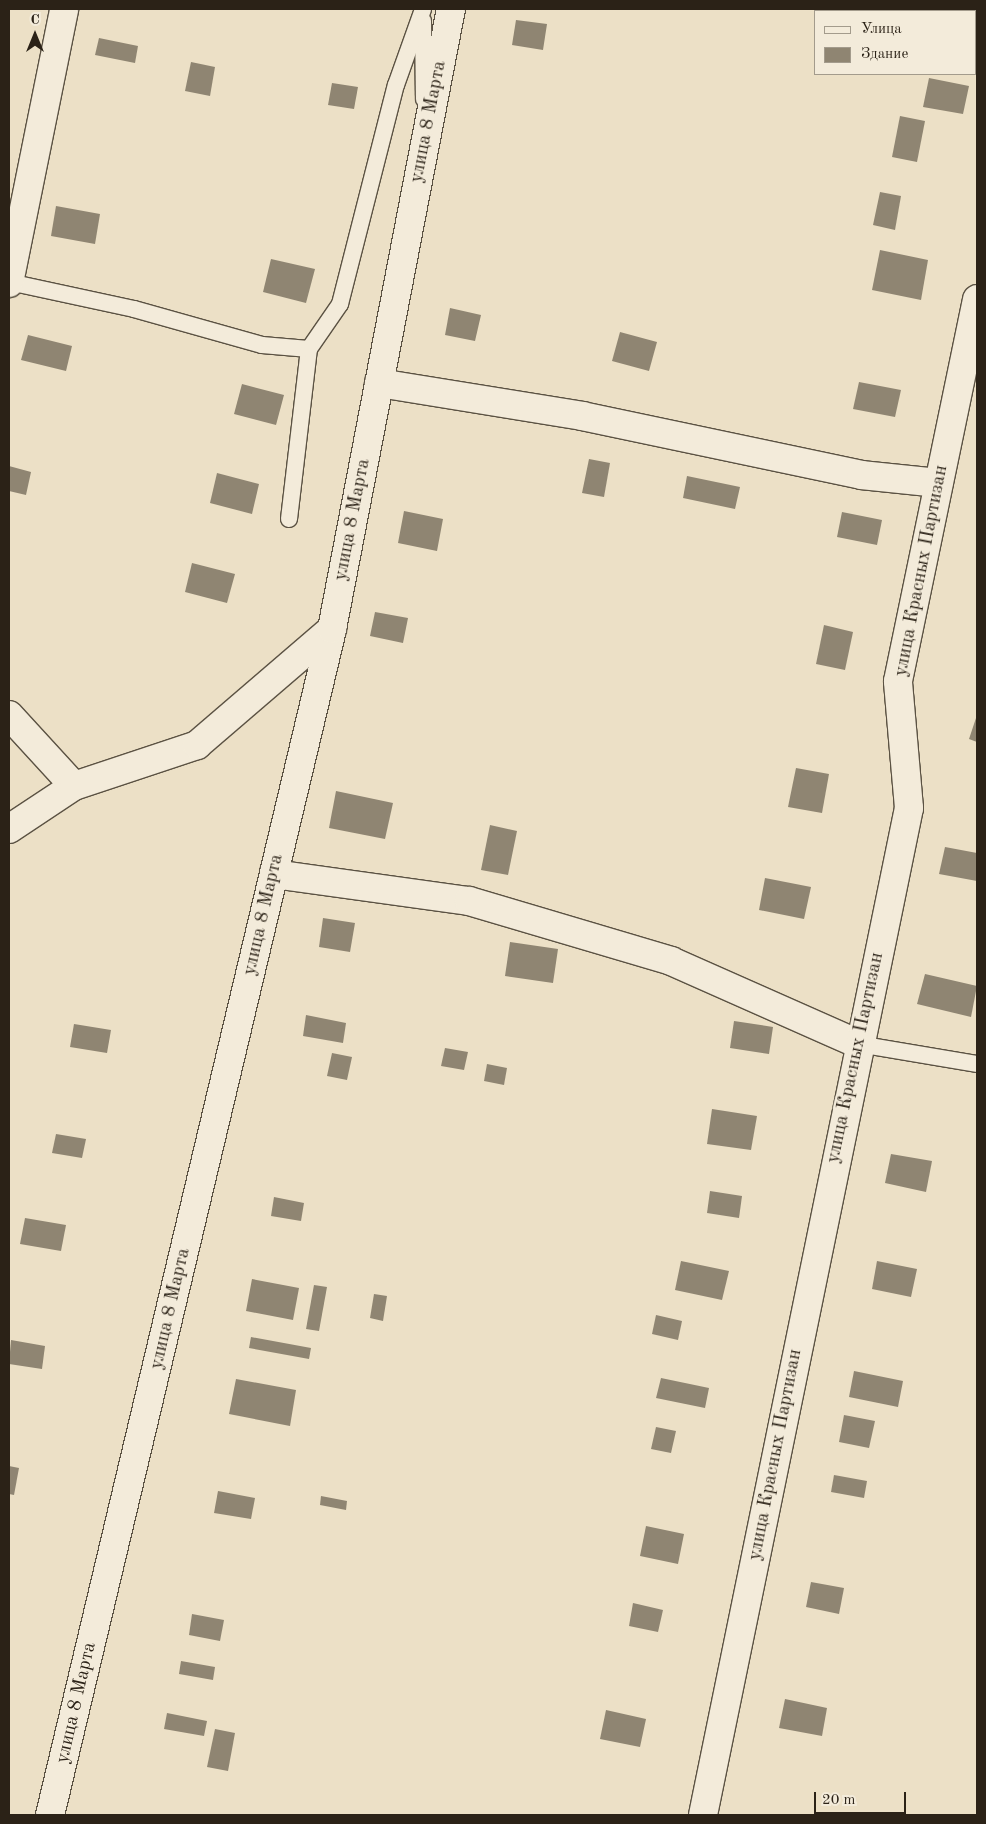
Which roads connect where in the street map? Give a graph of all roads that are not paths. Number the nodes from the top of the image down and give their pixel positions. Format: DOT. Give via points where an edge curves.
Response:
graph roads {
  1 [pos="64,9"];
  2 [pos="423,9"];
  3 [pos="451,9"];
  4 [pos="425,144"];
  5 [pos="9,283"];
  6 [pos="977,299"];
  7 [pos="310,349"];
  8 [pos="379,383"];
  9 [pos="939,483"];
  10 [pos="289,519"];
  11 [pos="332,630"];
  12 [pos="9,715"];
  13 [pos="74,786"];
  14 [pos="9,829"];
  15 [pos="274,874"];
  16 [pos="858,1044"];
  17 [pos="977,1064"];
  18 [pos="50,1815"];
  19 [pos="703,1815"];
  1 -- 5 [label="street"];
  2 -- 4 [label="lane"];
  2 -- 7 [label="lane" via="396,85 340,304"];
  3 -- 4 [label="street, улица 8 Марта"];
  4 -- 8 [label="street, улица 8 Марта"];
  5 -- 7 [label="lane" via="134,309 262,345"];
  6 -- 9 [label="street, улица Красных Партизан"];
  7 -- 10 [label="lane"];
  8 -- 9 [label="street" via="582,416 861,475"];
  8 -- 11 [label="street, улица 8 Марта"];
  9 -- 16 [label="street, улица Красных Партизан" via="898,681 909,808"];
  11 -- 13 [label="street" via="197,745"];
  11 -- 15 [label="street, улица 8 Марта"];
  12 -- 13 [label="street"];
  13 -- 14 [label="street"];
  15 -- 16 [label="street" via="478,904 671,961"];
  15 -- 18 [label="street, улица 8 Марта"];
  16 -- 17 [label="lane"];
  16 -- 19 [label="street, улица Красных Партизан"];
}
